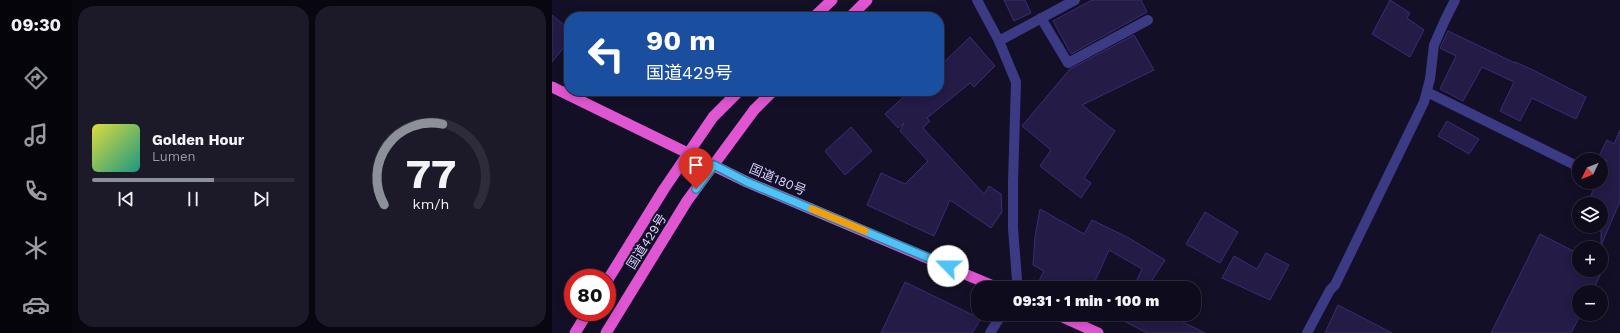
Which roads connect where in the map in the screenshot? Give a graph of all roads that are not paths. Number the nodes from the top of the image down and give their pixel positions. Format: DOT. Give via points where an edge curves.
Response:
graph roads {
  1 [pos="832,0"];
  2 [pos="867,0"];
  3 [pos="977,0"];
  4 [pos="1075,0"];
  5 [pos="1455,0"];
  6 [pos="819,12"];
  7 [pos="855,12"];
  8 [pos="1040,18"];
  9 [pos="1148,20"];
  10 [pos="999,41"];
  11 [pos="552,87"];
  12 [pos="1427,92"];
  13 [pos="564,93"];
  14 [pos="571,96"];
  15 [pos="734,96"];
  16 [pos="768,96"];
  17 [pos="688,153"];
  18 [pos="1572,164"];
  19 [pos="714,165"];
  20 [pos="614,269"];
  21 [pos="981,281"];
  22 [pos="1017,281"];
  23 [pos="582,321"];
  24 [pos="998,321"];
  25 [pos="1071,321"];
  26 [pos="575,333"];
  27 [pos="606,333"];
  28 [pos="990,333"];
  29 [pos="1098,333"];
  30 [pos="1307,333"];
  1 -- 6 [label="highway"];
  2 -- 7 [label="highway"];
  3 -- 10 [label="street"];
  4 -- 8 [label="street"];
  5 -- 12 [label="street" via="1434,45"];
  8 -- 9 [label="street" via="1068,63"];
  8 -- 10 [label="street"];
  10 -- 22 [label="street" via="1016,82 1012,182"];
  11 -- 13 [label="highway, 国道180号"];
  12 -- 18 [label="street"];
  12 -- 30 [label="street" via="1335,285"];
  14 -- 17 [label="highway, 国道180号"];
  15 -- 17 [label="highway, 国道429号" via="715,114"];
  16 -- 19 [label="highway, 国道429号" via="754,110"];
  17 -- 19 [label="highway, 国道180号"];
  17 -- 20 [label="highway, 国道429号"];
  19 -- 21 [label="highway, 国道180号" via="747,182"];
  19 -- 27 [label="highway, 国道429号" via="687,202"];
  23 -- 26 [label="highway"];
  24 -- 28 [label="street"];
  25 -- 29 [label="highway"];
}
